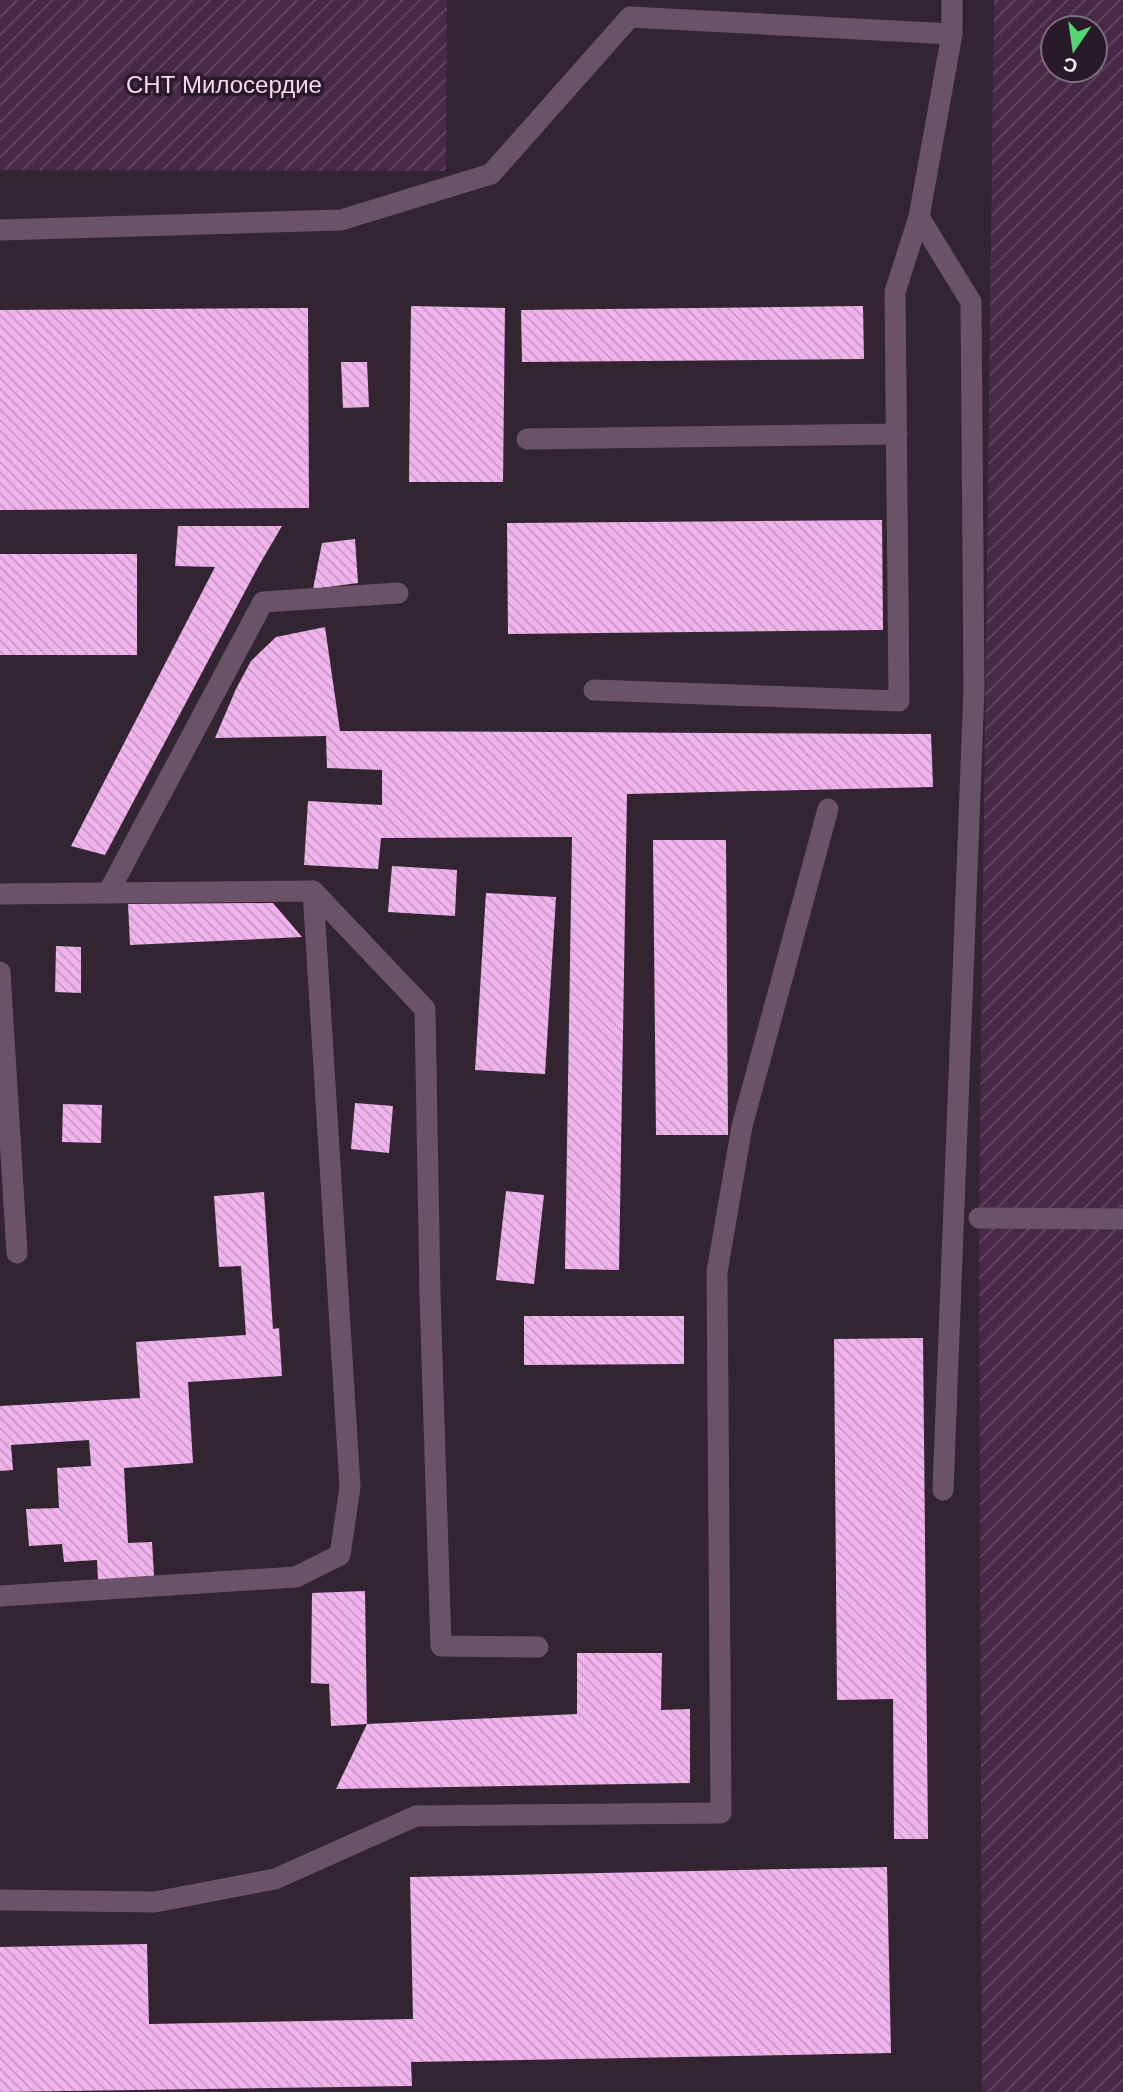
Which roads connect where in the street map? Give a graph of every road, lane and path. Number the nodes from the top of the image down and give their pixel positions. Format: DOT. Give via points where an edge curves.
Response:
graph roads {
  1 [pos="952,0"];
  2 [pos="952,34"];
  3 [pos="919,218"];
  4 [pos="0,230"];
  5 [pos="897,433"];
  6 [pos="527,439"];
  7 [pos="398,593"];
  8 [pos="594,690"];
  9 [pos="828,808"];
  10 [pos="313,891"];
  11 [pos="108,893"];
  12 [pos="0,894"];
  13 [pos="0,972"];
  14 [pos="979,1218"];
  15 [pos="1123,1219"];
  16 [pos="17,1253"];
  17 [pos="943,1490"];
  18 [pos="0,1596"];
  19 [pos="538,1647"];
  20 [pos="0,1900"];
  1 -- 2 [label="lane"];
  2 -- 3 [label="lane"];
  2 -- 4 [label="lane" via="630,17 491,174 341,220"];
  3 -- 5 [label="lane" via="895,292"];
  3 -- 17 [label="lane" via="971,302 974,689"];
  5 -- 6 [label="lane"];
  5 -- 8 [label="lane" via="899,701"];
  7 -- 11 [label="lane" via="263,602"];
  9 -- 20 [label="lane" via="742,1126 717,1272 721,1813 416,1816 275,1880 155,1902"];
  10 -- 11 [label="lane"];
  10 -- 18 [label="lane" via="350,1487 341,1555 296,1577"];
  10 -- 19 [label="lane" via="425,1009 441,1646"];
  11 -- 12 [label="lane"];
  13 -- 16 [label="lane"];
  14 -- 15 [label="lane"];
}
